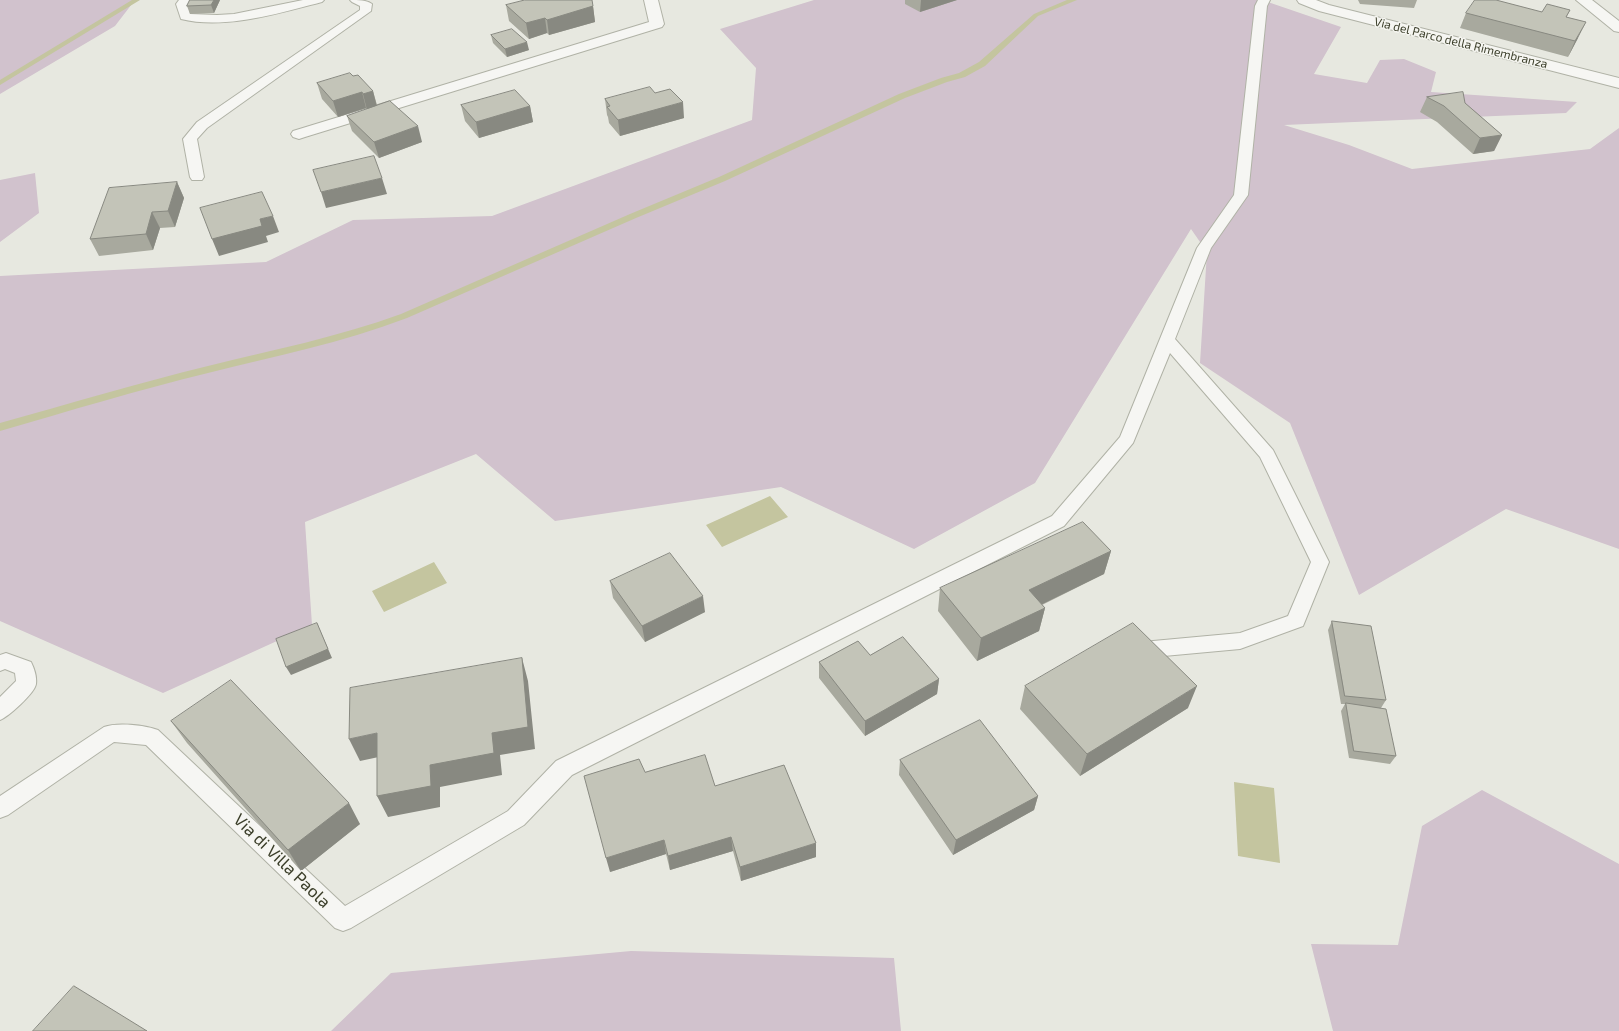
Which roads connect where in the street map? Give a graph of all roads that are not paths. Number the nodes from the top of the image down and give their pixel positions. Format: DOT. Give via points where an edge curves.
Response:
graph roads {
  1 [pos="185,0"];
  2 [pos="318,0"];
  3 [pos="356,0"];
  4 [pos="651,0"];
  5 [pos="1264,0"];
  6 [pos="1304,0"];
  7 [pos="1582,0"];
  8 [pos="1619,28"];
  9 [pos="1619,83"];
  10 [pos="299,134"];
  11 [pos="197,177"];
  12 [pos="1167,340"];
  13 [pos="1153,649"];
  14 [pos="0,663"];
  15 [pos="0,711"];
  16 [pos="0,808"];
  1 -- 2 [label="lane" via="182,4 185,17 198,20 252,14"];
  3 -- 11 [label="lane" via="366,4 365,12 202,125 190,139"];
  4 -- 10 [label="street" via="657,24"];
  5 -- 12 [label="lane" via="1261,6 1241,195 1204,248"];
  6 -- 9 [label="street, Via del Parco della Rimembranza" via="1324,8"];
  7 -- 8 [label="street"];
  12 -- 13 [label="lane" via="1267,454 1320,562 1296,621 1240,641"];
  12 -- 16 [label="lane, Via di Villa Paola" via="1127,439 1058,521 564,768 516,818 343,920 151,736 111,733"];
  14 -- 15 [label="lane" via="6,661 24,668 26,684"];
}
